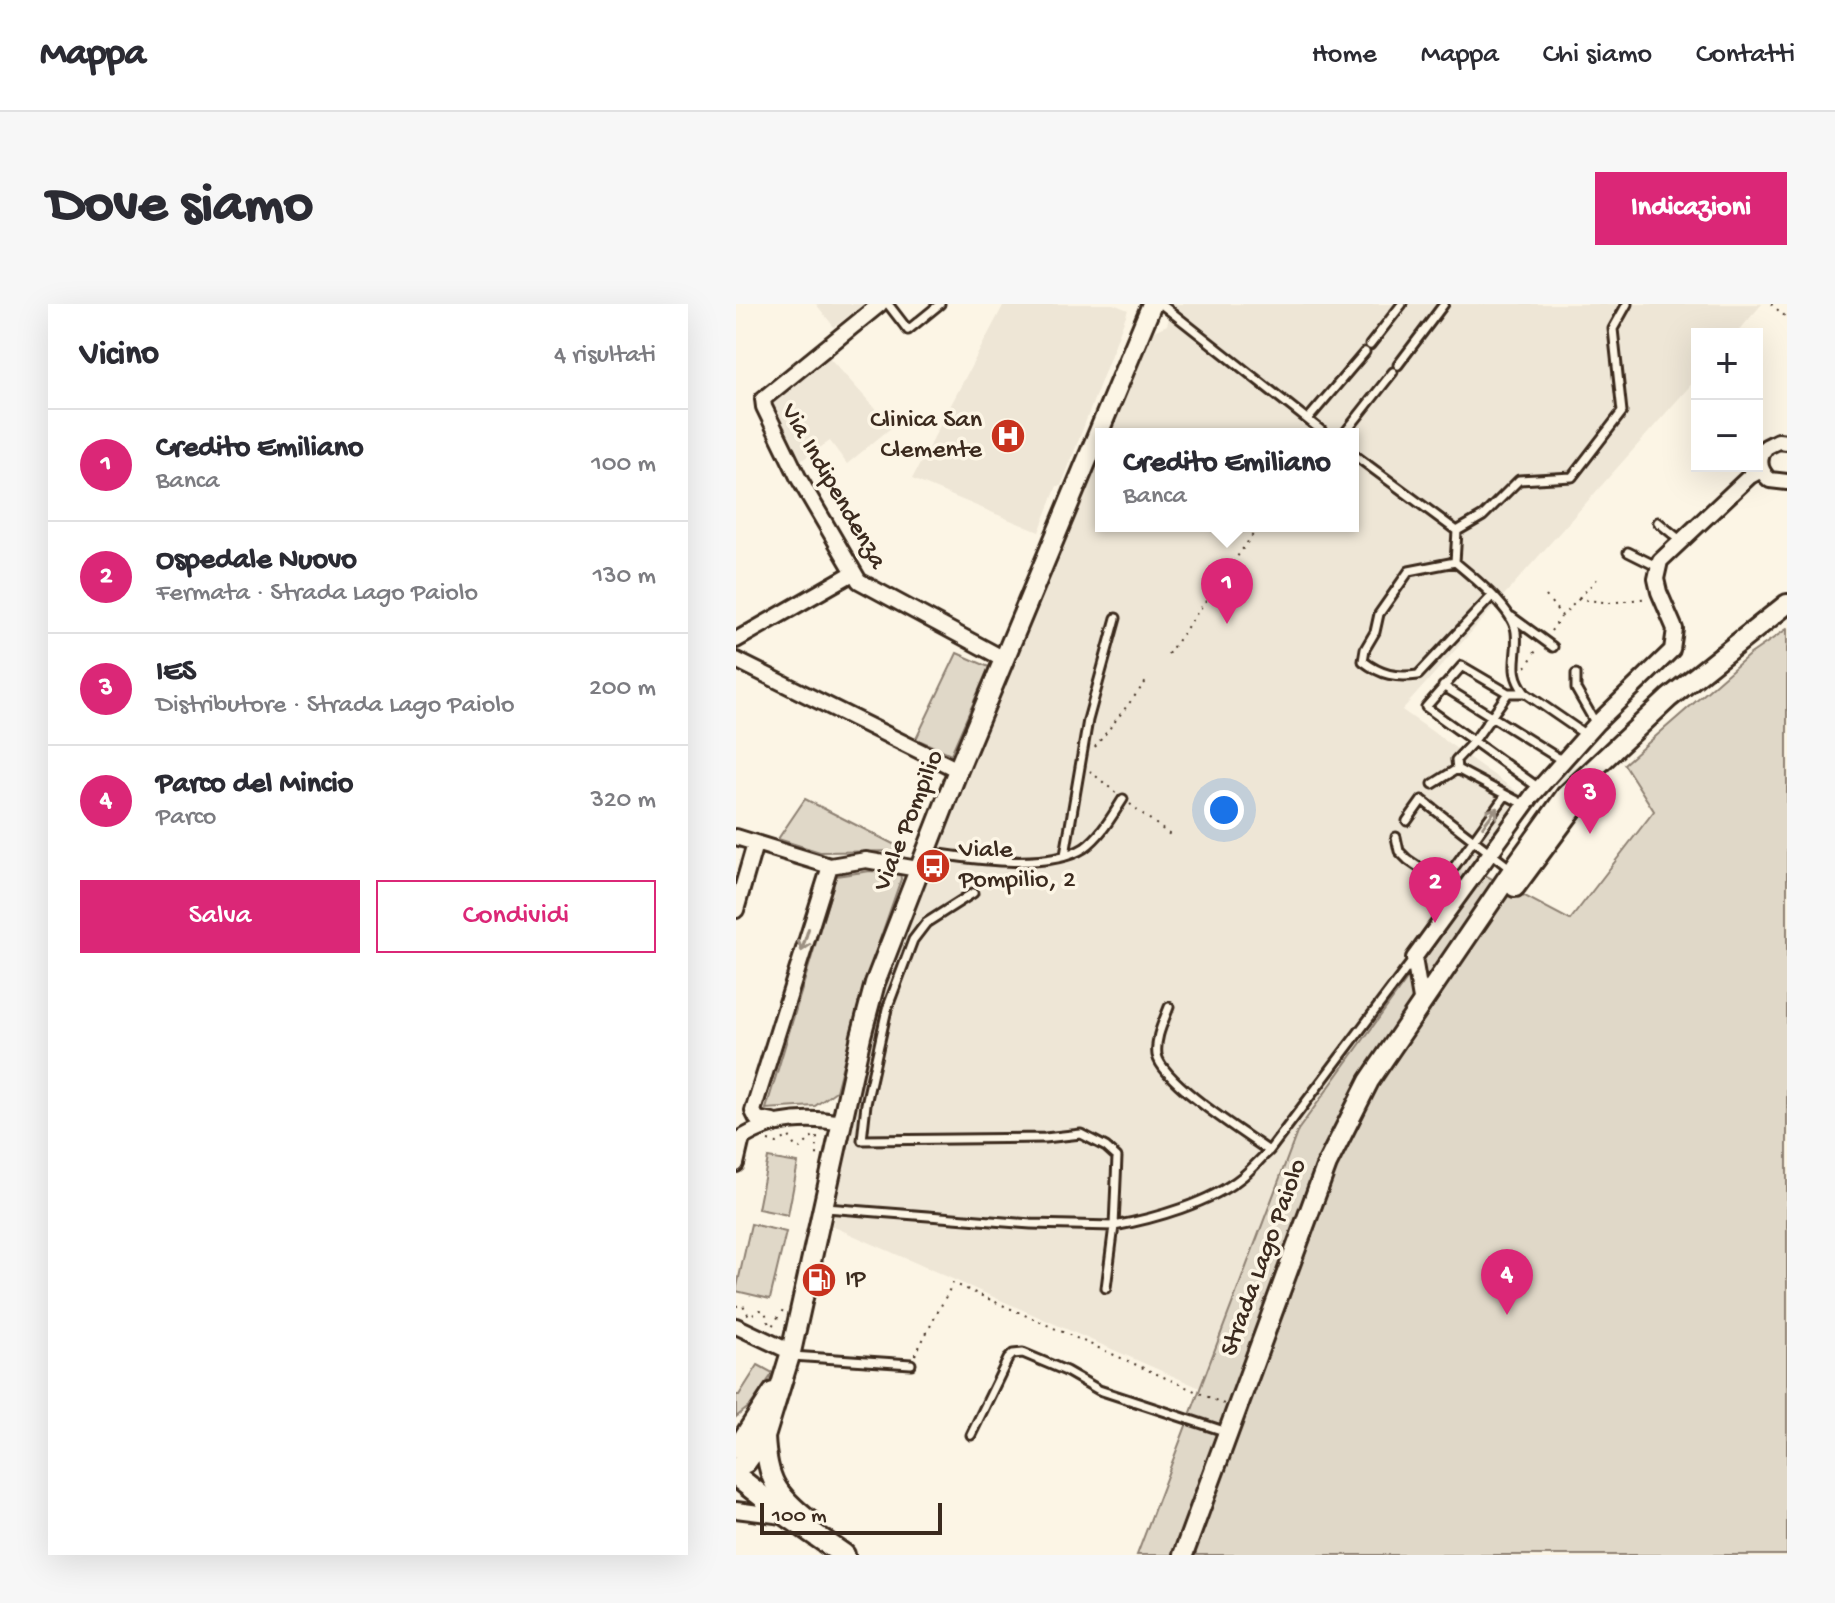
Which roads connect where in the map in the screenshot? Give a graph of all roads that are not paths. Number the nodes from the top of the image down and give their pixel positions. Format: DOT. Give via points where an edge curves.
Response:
graph roads {
  1 [pos="872,304"];
  2 [pos="880,304"];
  3 [pos="888,304"];
  4 [pos="940,304"];
  5 [pos="1152,304"];
  6 [pos="1161,304"];
  7 [pos="1402,304"];
  8 [pos="1444,304"];
  9 [pos="1627,304"];
  10 [pos="1308,419"];
  11 [pos="1100,428"];
  12 [pos="1318,428"];
  13 [pos="1349,428"];
  14 [pos="1095,441"];
  15 [pos="1787,442"];
  16 [pos="1763,452"];
  17 [pos="1359,458"];
  18 [pos="1757,472"];
  19 [pos="1763,472"];
  20 [pos="1787,482"];
  21 [pos="1658,522"];
  22 [pos="1457,531"];
  23 [pos="1680,540"];
  24 [pos="1628,552"];
  25 [pos="1455,562"];
  26 [pos="1658,567"];
  27 [pos="852,574"];
  28 [pos="1492,596"];
  29 [pos="1787,604"];
  30 [pos="1787,611"];
  31 [pos="1511,616"];
  32 [pos="1116,618"];
  33 [pos="1764,623"];
  34 [pos="736,640"];
  35 [pos="1553,647"];
  36 [pos="736,660"];
  37 [pos="1003,661"];
  38 [pos="1576,674"];
  39 [pos="1443,686"];
  40 [pos="1508,693"];
  41 [pos="1525,693"];
  42 [pos="1492,716"];
  43 [pos="1591,729"];
  44 [pos="1474,741"];
  45 [pos="1610,756"];
  46 [pos="1563,761"];
  47 [pos="1457,769"];
  48 [pos="958,770"];
  49 [pos="1433,784"];
  50 [pos="1539,788"];
  51 [pos="1505,796"];
  52 [pos="1123,799"];
  53 [pos="1525,805"];
  54 [pos="1407,821"];
  55 [pos="1548,821"];
  56 [pos="736,837"];
  57 [pos="1396,837"];
  58 [pos="1473,839"];
  59 [pos="755,844"];
  60 [pos="925,851"];
  61 [pos="1490,853"];
  62 [pos="1065,855"];
  63 [pos="830,866"];
  64 [pos="918,869"];
  65 [pos="1516,875"];
  66 [pos="1442,884"];
  67 [pos="973,893"];
  68 [pos="1460,895"];
  69 [pos="736,910"];
  70 [pos="1414,958"];
  71 [pos="1422,1005"];
  72 [pos="1169,1007"];
  73 [pos="773,1122"];
  74 [pos="842,1123"];
  75 [pos="742,1138"];
  76 [pos="1269,1151"];
  77 [pos="736,1164"];
  78 [pos="824,1208"];
  79 [pos="1114,1226"];
  80 [pos="1106,1288"];
  81 [pos="736,1326"];
  82 [pos="791,1354"];
  83 [pos="912,1360"];
  84 [pos="782,1380"];
  85 [pos="755,1417"];
  86 [pos="736,1427"];
  87 [pos="1228,1432"];
  88 [pos="971,1435"];
  89 [pos="765,1437"];
  90 [pos="736,1449"];
  91 [pos="736,1467"];
  92 [pos="736,1476"];
  93 [pos="736,1510"];
  94 [pos="789,1517"];
  95 [pos="830,1548"];
  96 [pos="1183,1551"];
  97 [pos="843,1554"];
  1 -- 27 [label="lane, Via Indipendenza" via="763,393 759,405"];
  2 -- 27 [label="street, Via Indipendenza" via="763,399 798,477"];
  3 -- 4 [label="lane" via="908,330"];
  5 -- 11 [label="street, Viale Pompilio"];
  6 -- 10 [label="lane"];
  7 -- 10 [label="lane"];
  8 -- 13 [label="lane"];
  9 -- 22 [label="lane" via="1613,329 1622,412 1572,477 1519,480 1483,516"];
  10 -- 12 [label="lane"];
  14 -- 37 [label="street, Viale Pompilio"];
  15 -- 16 [label="street" via="1778,441"];
  17 -- 22 [label="lane"];
  18 -- 23 [label="street"];
  19 -- 20 [label="street" via="1770,480"];
  21 -- 23 [label="lane"];
  22 -- 25 [label="lane"];
  23 -- 26 [label="street"];
  24 -- 26 [label="lane"];
  25 -- 28 [label="lane"];
  25 -- 28 [label="lane" via="1409,571 1379,614 1363,661 1386,675 1418,675"];
  26 -- 43 [label="street" via="1661,598 1675,629 1672,650"];
  27 -- 34 [label="street"];
  27 -- 37 [label="street, Via Indipendenza"];
  28 -- 31 [label="lane"];
  29 -- 33 [label="street, Strada Lago Paiolo"];
  30 -- 33 [label="street, Strada Lago Paiolo"];
  31 -- 35 [label="lane"];
  31 -- 41 [label="lane" via="1516,632 1514,672"];
  32 -- 62 [label="lane" via="1088,720"];
  33 -- 45 [label="street, Strada Lago Paiolo" via="1669,698"];
  36 -- 48 [label="street"];
  37 -- 48 [label="street, Viale Pompilio"];
  38 -- 43 [label="lane"];
  39 -- 40 [label="lane" via="1462,666"];
  39 -- 42 [label="lane"];
  39 -- 44 [label="lane" via="1426,707"];
  40 -- 41 [label="lane"];
  40 -- 42 [label="lane"];
  41 -- 43 [label="lane"];
  42 -- 44 [label="lane"];
  42 -- 46 [label="lane"];
  43 -- 46 [label="street"];
  44 -- 47 [label="lane" via="1456,760"];
  44 -- 50 [label="lane"];
  45 -- 55 [label="street, Strada Lago Paiolo" via="1571,791"];
  45 -- 65 [label="street, Strada Lago Paiolo"];
  46 -- 50 [label="street"];
  47 -- 49 [label="lane"];
  47 -- 51 [label="lane"];
  48 -- 60 [label="street, Viale Pompilio"];
  50 -- 53 [label="street"];
  51 -- 53 [label="lane"];
  58 -- 51 [label="lane, one-way"];
  52 -- 62 [label="lane" via="1097,837"];
  53 -- 55 [label="street"];
  53 -- 61 [label="street"];
  54 -- 58 [label="lane" via="1422,800"];
  55 -- 65 [label="street, Strada Lago Paiolo"];
  56 -- 59 [label="street"];
  57 -- 66 [label="lane" via="1399,851"];
  58 -- 61 [label="lane"];
  58 -- 66 [label="lane"];
  59 -- 63 [label="street"];
  59 -- 69 [label="street"];
  60 -- 62 [label="lane" via="983,862"];
  60 -- 64 [label="street, Viale Pompilio"];
  61 -- 65 [label="lane"];
  61 -- 68 [label="street"];
  63 -- 64 [label="street" via="866,860"];
  63 -- 73 [label="street, one-way" via="753,1111 757,1119"];
  64 -- 74 [label="street, Viale Pompilio" via="869,1004"];
  65 -- 71 [label="street, Strada Lago Paiolo"];
  66 -- 68 [label="lane"];
  67 -- 79 [label="lane" via="926,923 913,940 887,1009 862,1140 1081,1134 1117,1157"];
  68 -- 70 [label="street"];
  70 -- 71 [label="street"];
  70 -- 76 [label="lane"];
  71 -- 87 [label="street, Strada Lago Paiolo" via="1362,1092 1327,1164"];
  72 -- 76 [label="lane" via="1156,1041 1162,1068"];
  73 -- 74 [label="street"];
  73 -- 75 [label="street"];
  74 -- 78 [label="street, Viale Pompilio"];
  75 -- 77 [label="street"];
  76 -- 79 [label="lane" via="1240,1179 1202,1199 1160,1217"];
  78 -- 79 [label="lane"];
  78 -- 82 [label="street, Viale Pompilio"];
  79 -- 80 [label="lane"];
  81 -- 82 [label="street"];
  82 -- 83 [label="lane"];
  82 -- 84 [label="street, Viale Pompilio"];
  84 -- 85 [label="street, Viale Pompilio"];
  84 -- 89 [label="street, Viale Pompilio"];
  85 -- 86 [label="street, Viale Pompilio"];
  85 -- 90 [label="street, Viale Pompilio"];
  87 -- 88 [label="lane" via="1099,1390 1023,1353 1008,1359"];
  87 -- 96 [label="street, Strada Lago Paiolo"];
  89 -- 91 [label="street, Viale Pompilio" via="746,1463"];
  89 -- 97 [label="street, Viale Pompilio" via="774,1486"];
  92 -- 94 [label="main road"];
  93 -- 94 [label="street"];
  94 -- 95 [label="main road"];
  95 -- 97 [label="main road"];
}
